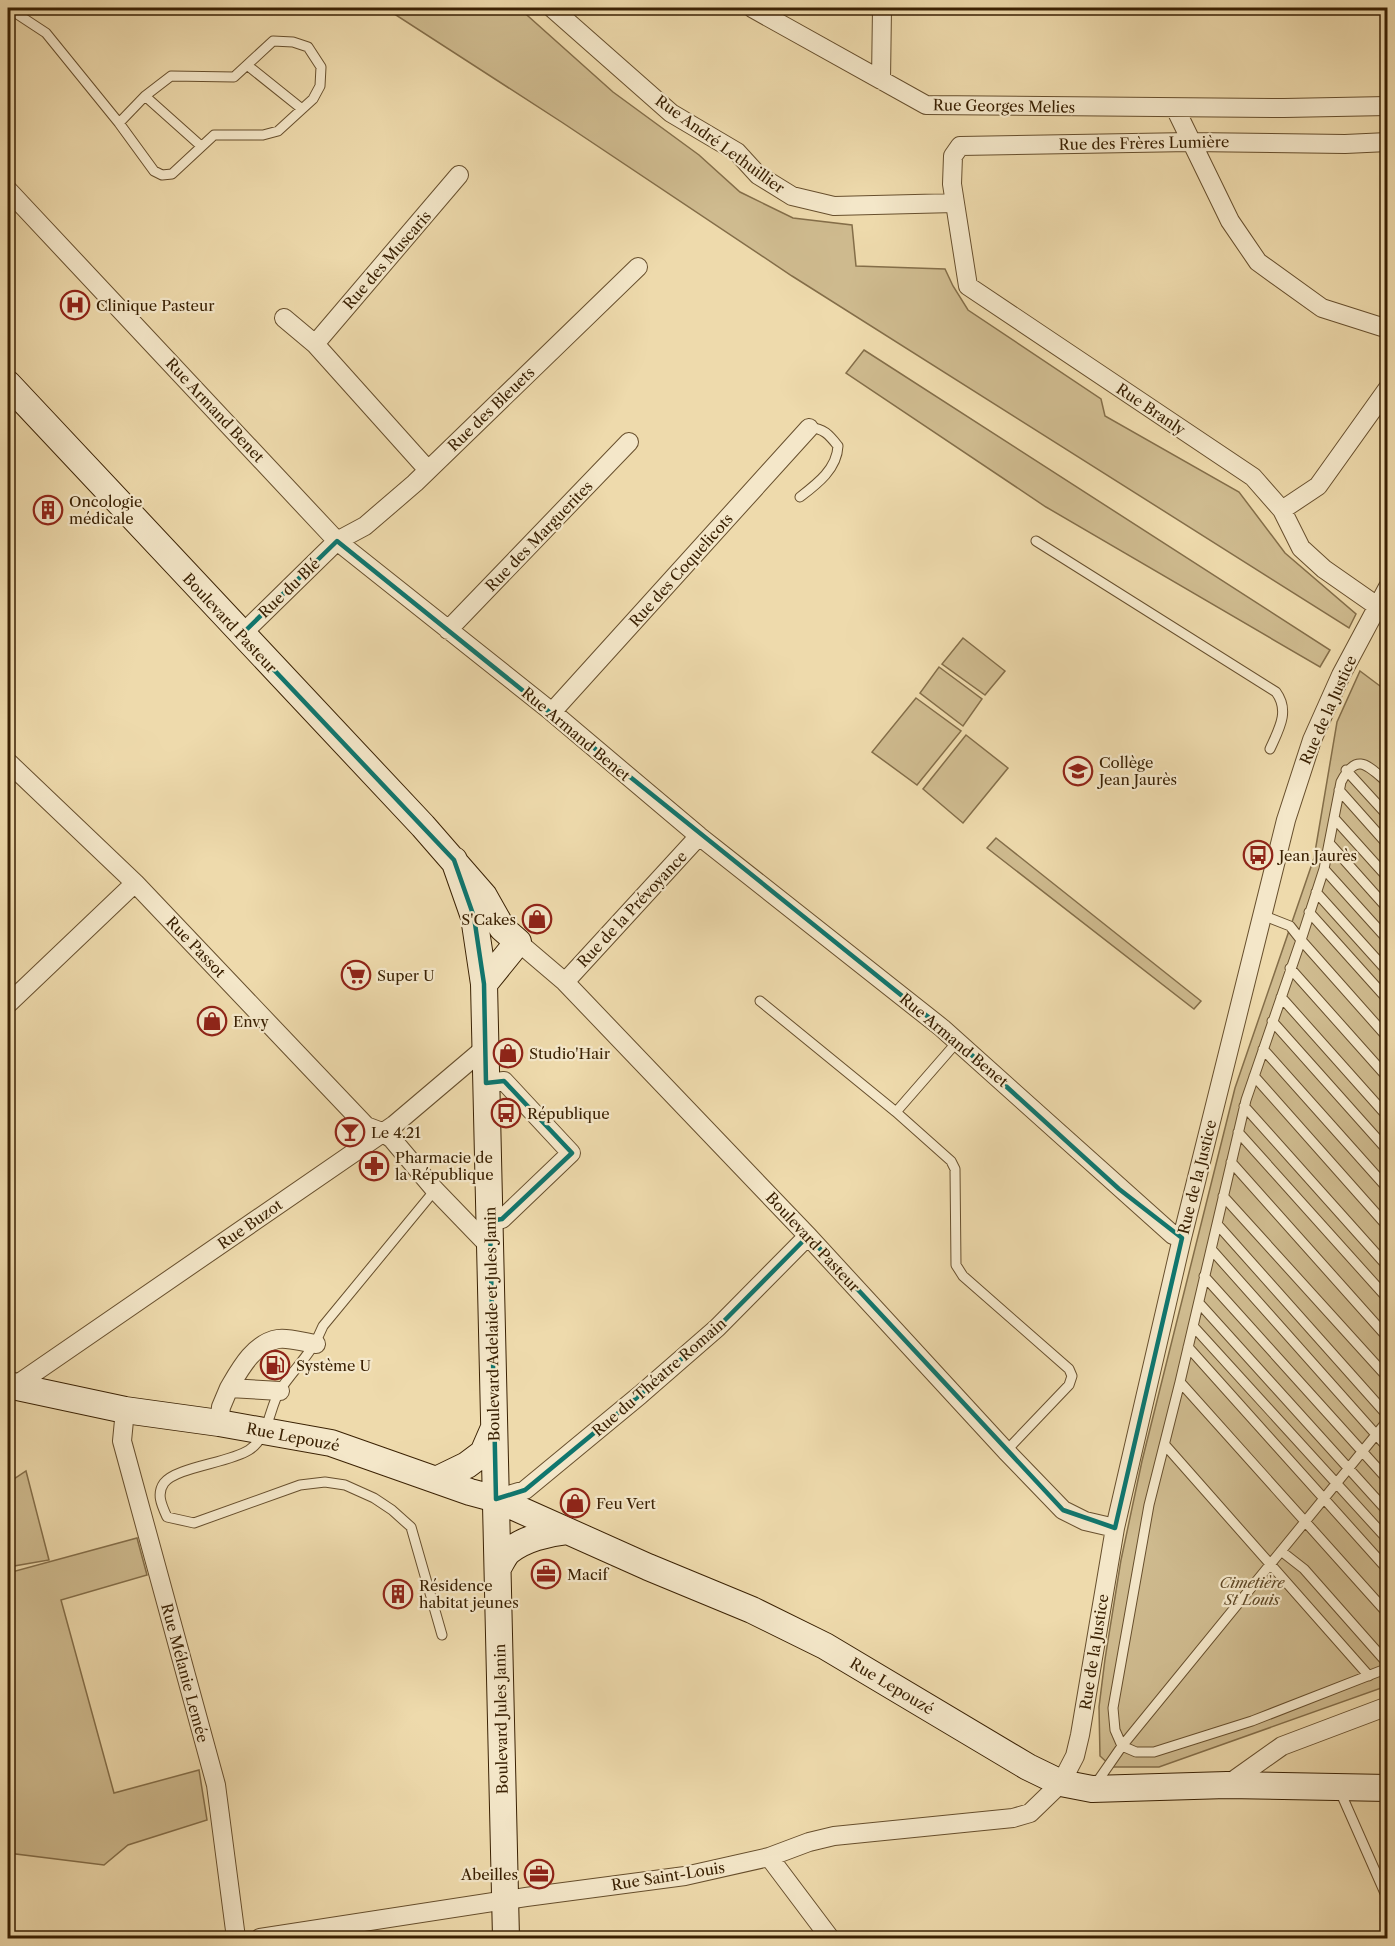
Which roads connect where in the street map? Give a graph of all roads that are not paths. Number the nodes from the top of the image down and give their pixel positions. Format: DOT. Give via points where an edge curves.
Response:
graph roads {
  1 [pos="8,8"];
  2 [pos="552,8"];
  3 [pos="752,8"];
  4 [pos="882,8"];
  5 [pos="247,65"];
  6 [pos="881,80"];
  7 [pos="145,96"];
  8 [pos="1388,106"];
  9 [pos="1174,108"];
  10 [pos="302,109"];
  11 [pos="118,123"];
  12 [pos="1190,142"];
  13 [pos="1388,142"];
  14 [pos="201,146"];
  15 [pos="459,175"];
  16 [pos="8,190"];
  17 [pos="956,203"];
  18 [pos="638,267"];
  19 [pos="284,318"];
  20 [pos="1388,329"];
  21 [pos="315,344"];
  22 [pos="8,384"];
  23 [pos="1388,388"];
  24 [pos="809,428"];
  25 [pos="629,442"];
  26 [pos="428,470"];
  27 [pos="800,497"];
  28 [pos="1282,510"];
  29 [pos="338,541"];
  30 [pos="1036,541"];
  31 [pos="1388,587"];
  32 [pos="1377,606"];
  33 [pos="448,630"];
  34 [pos="241,635"];
  35 [pos="552,712"];
  36 [pos="1270,749"];
  37 [pos="8,762"];
  38 [pos="1346,770"];
  39 [pos="1388,783"];
  40 [pos="1339,790"];
  41 [pos="1388,816"];
  42 [pos="1334,818"];
  43 [pos="699,836"];
  44 [pos="1330,843"];
  45 [pos="1388,845"];
  46 [pos="454,860"];
  47 [pos="1324,869"];
  48 [pos="1388,878"];
  49 [pos="135,883"];
  50 [pos="1316,892"];
  51 [pos="1388,909"];
  52 [pos="1309,912"];
  53 [pos="1262,915"];
  54 [pos="1301,940"];
  55 [pos="1388,940"];
  56 [pos="518,942"];
  57 [pos="1290,968"];
  58 [pos="1388,972"];
  59 [pos="565,982"];
  60 [pos="484,984"];
  61 [pos="1281,997"];
  62 [pos="1388,1000"];
  63 [pos="760,1001"];
  64 [pos="8,1004"];
  65 [pos="1272,1021"];
  66 [pos="1388,1038"];
  67 [pos="957,1042"];
  68 [pos="486,1047"];
  69 [pos="1263,1049"];
  70 [pos="1254,1076"];
  71 [pos="1388,1078"];
  72 [pos="486,1083"];
  73 [pos="1244,1107"];
  74 [pos="896,1112"];
  75 [pos="1388,1117"];
  76 [pos="382,1132"];
  77 [pos="1238,1132"];
  78 [pos="1388,1151"];
  79 [pos="1231,1162"];
  80 [pos="1388,1189"];
  81 [pos="435,1190"];
  82 [pos="1223,1196"];
  83 [pos="490,1221"];
  84 [pos="1217,1224"];
  85 [pos="1388,1227"];
  86 [pos="808,1236"];
  87 [pos="1182,1238"];
  88 [pos="490,1248"];
  89 [pos="1211,1249"];
  90 [pos="1388,1267"];
  91 [pos="1204,1276"];
  92 [pos="1388,1299"];
  93 [pos="1198,1303"];
  94 [pos="1193,1326"];
  95 [pos="1388,1338"];
  96 [pos="316,1344"];
  97 [pos="1188,1347"];
  98 [pos="1388,1378"];
  99 [pos="1180,1382"];
  100 [pos="10,1388"];
  101 [pos="229,1388"];
  102 [pos="280,1391"];
  103 [pos="125,1410"];
  104 [pos="1388,1418"];
  105 [pos="219,1423"];
  106 [pos="495,1426"];
  107 [pos="265,1431"];
  108 [pos="1376,1434"];
  109 [pos="1165,1445"];
  110 [pos="1388,1448"];
  111 [pos="1006,1451"];
  112 [pos="1362,1451"];
  113 [pos="1348,1468"];
  114 [pos="436,1480"];
  115 [pos="1388,1480"];
  116 [pos="1336,1482"];
  117 [pos="1324,1497"];
  118 [pos="496,1499"];
  119 [pos="1388,1512"];
  120 [pos="1305,1521"];
  121 [pos="1114,1528"];
  122 [pos="567,1531"];
  123 [pos="1388,1540"];
  124 [pos="1281,1551"];
  125 [pos="1270,1564"];
  126 [pos="498,1568"];
  127 [pos="1388,1570"];
  128 [pos="1388,1614"];
  129 [pos="442,1635"];
  130 [pos="1388,1666"];
  131 [pos="1369,1676"];
  132 [pos="1388,1706"];
  133 [pos="1122,1746"];
  134 [pos="1061,1783"];
  135 [pos="1227,1785"];
  136 [pos="1338,1787"];
  137 [pos="1388,1788"];
  138 [pos="1092,1789"];
  139 [pos="769,1857"];
  140 [pos="1388,1900"];
  141 [pos="505,1901"];
  142 [pos="236,1938"];
  143 [pos="260,1938"];
  144 [pos="506,1938"];
  145 [pos="830,1938"];
  1 -- 11 [label="lane" via="46,33"];
  2 -- 17 [label="street, Rue André Lethuillier" via="671,113 737,152 758,175 792,196 834,206"];
  3 -- 6 [label="street, Rue Georges Melies"];
  4 -- 6 [label="street"];
  5 -- 7 [label="lane" via="234,77 171,76"];
  5 -- 10 [label="lane"];
  5 -- 10 [label="lane" via="273,41 308,47 321,67 320,87"];
  6 -- 9 [label="street, Rue Georges Melies" via="926,105"];
  7 -- 11 [label="lane"];
  7 -- 14 [label="lane"];
  8 -- 9 [label="street, Rue Georges Melies"];
  9 -- 12 [label="street"];
  10 -- 14 [label="lane" via="279,131 263,135 214,135"];
  11 -- 14 [label="lane" via="154,171 162,175 172,174"];
  12 -- 13 [label="street, Rue des Frères Lumière"];
  12 -- 17 [label="street, Rue des Frères Lumière" via="960,146 952,156"];
  12 -- 20 [label="street" via="1230,221 1258,262 1322,308"];
  15 -- 21 [label="street, Rue des Muscaris"];
  16 -- 29 [label="street, Rue Armand Benet"];
  17 -- 28 [label="street, Rue Branly" via="968,286 1253,477"];
  18 -- 26 [label="street, Rue des Bleuets"];
  19 -- 21 [label="street"];
  21 -- 26 [label="street"];
  22 -- 34 [label="main road, Boulevard Pasteur"];
  23 -- 28 [label="street" via="1318,486"];
  24 -- 27 [label="lane" via="821,429 831,436 838,446 837,456 826,474"];
  24 -- 35 [label="street, Rue des Coquelicots"];
  25 -- 33 [label="street, Rue des Marguerites"];
  26 -- 29 [label="street, Rue des Bleuets" via="365,526"];
  28 -- 32 [label="street, Rue Branly" via="1300,548"];
  29 -- 33 [label="street, Rue Armand Benet"];
  29 -- 34 [label="street, Rue du Blé"];
  30 -- 36 [label="lane" via="1276,692 1283,710"];
  31 -- 32 [label="street, Rue de la Justice"];
  32 -- 53 [label="street, Rue de la Justice" via="1341,675 1305,759"];
  33 -- 35 [label="street, Rue Armand Benet"];
  34 -- 46 [label="main road, Boulevard Pasteur"];
  35 -- 43 [label="street, Rue Armand Benet"];
  37 -- 49 [label="street, Rue Passot"];
  38 -- 39 [label="lane" via="1355,764 1365,764"];
  38 -- 40 [label="lane"];
  38 -- 41 [label="lane"];
  40 -- 42 [label="lane"];
  40 -- 45 [label="lane"];
  42 -- 44 [label="lane"];
  42 -- 48 [label="lane"];
  43 -- 59 [label="street, Rue de la Prévoyance"];
  43 -- 67 [label="street, Rue Armand Benet"];
  44 -- 47 [label="lane"];
  44 -- 51 [label="lane"];
  46 -- 56 [label="main road" via="484,896 502,928"];
  46 -- 60 [label="main road, Boulevard Adelaide et Jules Janin" via="474,917"];
  47 -- 50 [label="lane"];
  47 -- 55 [label="lane"];
  49 -- 64 [label="street"];
  49 -- 76 [label="street, Rue Passot" via="366,1126"];
  50 -- 52 [label="lane"];
  50 -- 58 [label="lane"];
  52 -- 54 [label="lane"];
  52 -- 62 [label="lane"];
  53 -- 54 [label="lane" via="1290,926"];
  53 -- 87 [label="street, Rue de la Justice"];
  54 -- 57 [label="lane"];
  54 -- 66 [label="lane"];
  56 -- 59 [label="street, Boulevard Pasteur"];
  56 -- 60 [label="main road"];
  57 -- 61 [label="lane"];
  57 -- 71 [label="lane"];
  59 -- 86 [label="street, Boulevard Pasteur"];
  60 -- 68 [label="main road, Boulevard Adelaide et Jules Janin"];
  61 -- 65 [label="lane"];
  61 -- 75 [label="lane"];
  63 -- 74 [label="lane"];
  65 -- 69 [label="lane"];
  65 -- 78 [label="lane"];
  67 -- 74 [label="lane"];
  67 -- 87 [label="street, Rue Armand Benet" via="1119,1189 1173,1235"];
  68 -- 72 [label="main road, Boulevard Adelaide et Jules Janin"];
  68 -- 76 [label="street, Rue Buzot"];
  69 -- 70 [label="lane"];
  69 -- 80 [label="lane"];
  70 -- 73 [label="lane"];
  70 -- 85 [label="lane"];
  72 -- 83 [label="main road, Boulevard Adelaide et Jules Janin"];
  72 -- 83 [label="street" via="504,1081 571,1153 502,1219"];
  73 -- 77 [label="lane"];
  73 -- 90 [label="lane"];
  74 -- 111 [label="lane" via="955,1169 956,1265 963,1276 1069,1369 1069,1384"];
  76 -- 81 [label="street, Rue Passot"];
  76 -- 100 [label="street, Rue Buzot"];
  77 -- 79 [label="lane"];
  77 -- 92 [label="lane"];
  79 -- 82 [label="lane"];
  79 -- 95 [label="lane"];
  81 -- 88 [label="street, Rue Passot"];
  81 -- 96 [label="lane" via="323,1326"];
  82 -- 84 [label="lane"];
  82 -- 98 [label="lane"];
  83 -- 88 [label="main road, Boulevard Adelaide et Jules Janin"];
  84 -- 89 [label="lane"];
  84 -- 104 [label="lane"];
  86 -- 111 [label="street, Boulevard Pasteur"];
  86 -- 118 [label="street, Rue du Théatre Romain" via="710,1335 640,1395 525,1490"];
  87 -- 121 [label="street, Rue de la Justice"];
  88 -- 106 [label="main road, Boulevard Adelaide et Jules Janin"];
  89 -- 91 [label="lane"];
  89 -- 108 [label="lane"];
  91 -- 93 [label="lane"];
  91 -- 112 [label="lane"];
  93 -- 94 [label="lane"];
  93 -- 113 [label="lane"];
  94 -- 97 [label="lane"];
  94 -- 116 [label="lane"];
  96 -- 101 [label="street" via="279,1339 256,1349"];
  96 -- 102 [label="lane"];
  97 -- 99 [label="lane"];
  97 -- 117 [label="lane"];
  99 -- 109 [label="lane"];
  99 -- 120 [label="lane"];
  100 -- 103 [label="main road, Rue Lepouzé"];
  101 -- 102 [label="street"];
  101 -- 105 [label="street"];
  102 -- 107 [label="lane"];
  103 -- 105 [label="main road, Rue Lepouzé"];
  103 -- 142 [label="street, Rue Mélanie Lemée" via="122,1440 216,1785"];
  104 -- 108 [label="lane"];
  105 -- 107 [label="main road, Rue Lepouzé"];
  106 -- 114 [label="main road" via="483,1453"];
  106 -- 118 [label="main road, Boulevard Adelaide et Jules Janin"];
  107 -- 114 [label="main road, Rue Lepouzé" via="331,1443"];
  107 -- 129 [label="lane" via="250,1449 222,1462 178,1474 164,1483 159,1501 167,1517 194,1523 300,1485 345,1485 374,1498 411,1527"];
  108 -- 110 [label="lane"];
  108 -- 112 [label="lane"];
  109 -- 125 [label="lane"];
  109 -- 133 [label="lane" via="1149,1505 1113,1708 1115,1730"];
  111 -- 121 [label="street, Boulevard Pasteur" via="1063,1510 1085,1521"];
  112 -- 113 [label="lane"];
  112 -- 115 [label="lane"];
  113 -- 116 [label="lane"];
  113 -- 119 [label="lane"];
  114 -- 118 [label="main road, Rue Lepouzé"];
  116 -- 117 [label="lane"];
  116 -- 123 [label="lane"];
  117 -- 120 [label="lane"];
  117 -- 127 [label="lane"];
  118 -- 122 [label="main road, Rue Lepouzé"];
  118 -- 126 [label="main road, Boulevard Jules Janin"];
  120 -- 124 [label="lane"];
  120 -- 128 [label="lane"];
  121 -- 134 [label="street, Rue de la Justice" via="1080,1735 1075,1756"];
  122 -- 126 [label="main road" via="524,1543 508,1552"];
  122 -- 134 [label="main road, Rue Lepouzé" via="752,1610 825,1646"];
  124 -- 125 [label="lane"];
  124 -- 130 [label="lane" via="1304,1569"];
  125 -- 131 [label="lane"];
  125 -- 133 [label="lane"];
  126 -- 141 [label="main road, Boulevard Jules Janin" via="494,1644"];
  130 -- 131 [label="lane"];
  131 -- 133 [label="lane" via="1252,1721 1154,1752 1136,1752"];
  132 -- 135 [label="street" via="1282,1746"];
  133 -- 138 [label="lane"];
  134 -- 138 [label="main road, Rue Lepouzé"];
  134 -- 139 [label="street, Rue Saint-Louis" via="1030,1813 1012,1818 834,1836"];
  135 -- 136 [label="main road, Rue Lepouzé"];
  135 -- 138 [label="main road, Rue Lepouzé"];
  136 -- 137 [label="main road, Rue Lepouzé"];
  136 -- 140 [label="lane"];
  139 -- 141 [label="street, Rue Saint-Louis" via="685,1876"];
  139 -- 145 [label="street"];
  141 -- 143 [label="street, Rue Saint-Louis"];
  141 -- 144 [label="main road, Boulevard Jules Janin"];
}
